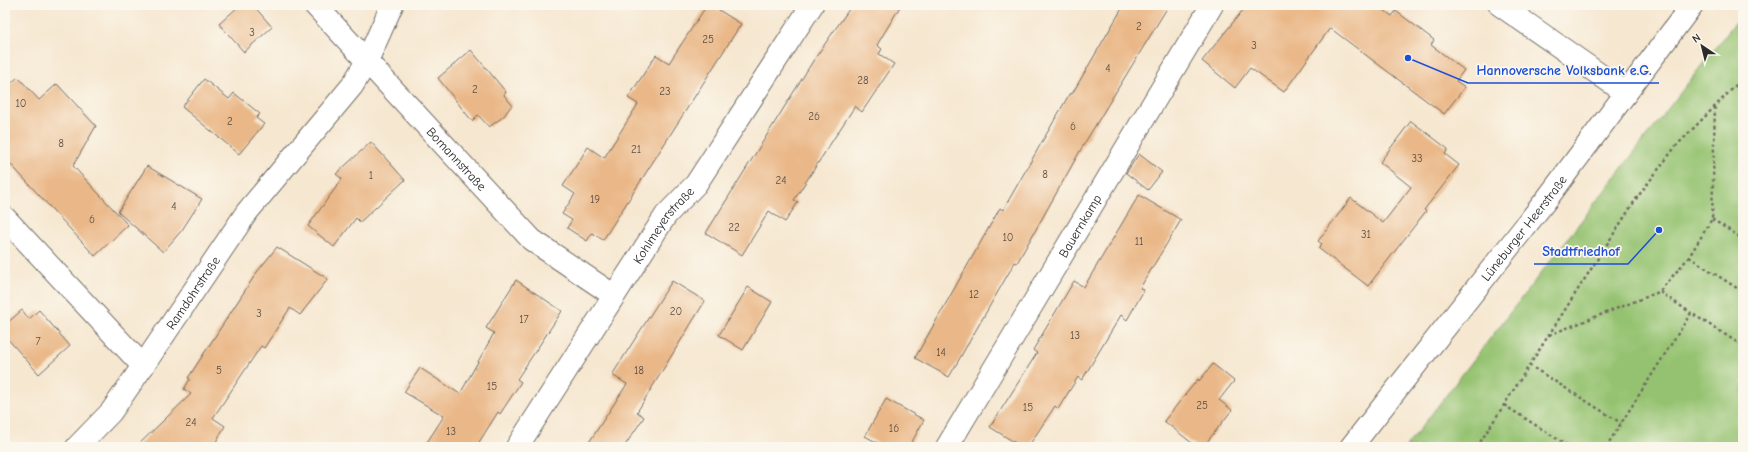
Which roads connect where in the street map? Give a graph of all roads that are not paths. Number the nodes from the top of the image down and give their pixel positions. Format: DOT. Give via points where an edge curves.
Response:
graph roads {
  1 [pos="315,5"];
  2 [pos="392,5"];
  3 [pos="812,5"];
  4 [pos="1212,5"];
  5 [pos="1500,5"];
  6 [pos="1692,5"];
  7 [pos="367,61"];
  8 [pos="1626,93"];
  9 [pos="5,218"];
  10 [pos="613,296"];
  11 [pos="144,366"];
  12 [pos="77,447"];
  13 [pos="517,447"];
  14 [pos="947,447"];
  15 [pos="1351,447"];
  1 -- 7 [label="street, Bomannstraße"];
  2 -- 7 [label="street, Ramdohrstraße"];
  3 -- 10 [label="street, Kohlmeyerstraße" via="696,184 666,214"];
  4 -- 14 [label="street, Bauernkamp"];
  5 -- 8 [label="street"];
  6 -- 8 [label="street, Lüneburger Heerstraße"];
  7 -- 10 [label="street, Bomannstraße" via="532,240"];
  7 -- 11 [label="street, Ramdohrstraße" via="352,86 247,212"];
  8 -- 15 [label="street, Lüneburger Heerstraße" via="1541,206"];
  9 -- 11 [label="street"];
  10 -- 13 [label="street, Kohlmeyerstraße"];
  11 -- 12 [label="street, Ramdohrstraße" via="111,412"];
}
